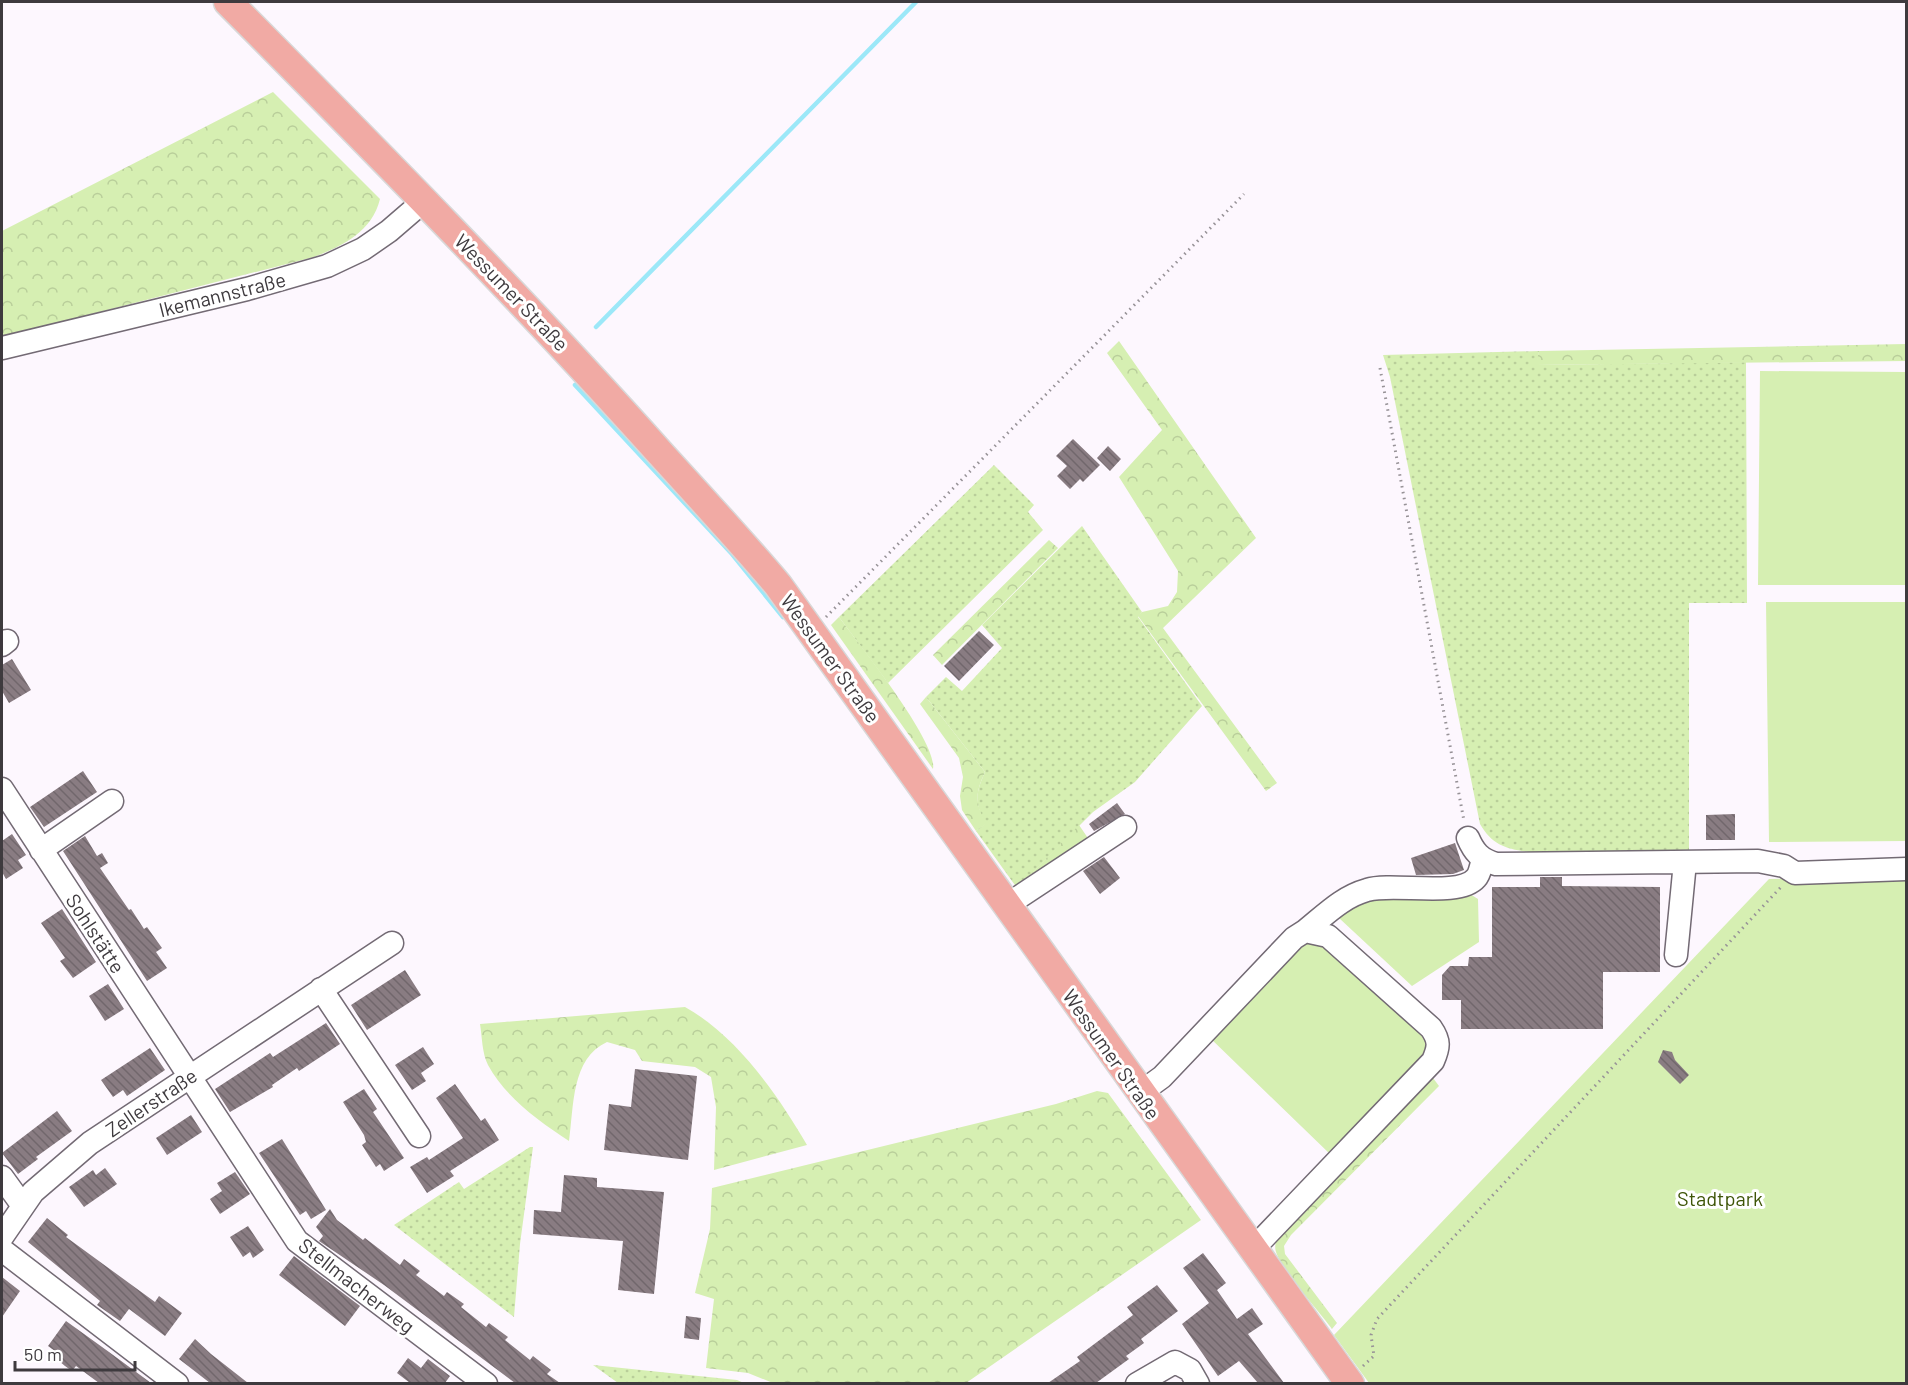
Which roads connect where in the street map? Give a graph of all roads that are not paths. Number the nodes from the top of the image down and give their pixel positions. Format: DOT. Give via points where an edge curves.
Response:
graph roads {
  1 [pos="228,2"];
  2 [pos="425,200"];
  3 [pos="2,348"];
  4 [pos="2,789"];
  5 [pos="112,801"];
  6 [pos="1125,827"];
  7 [pos="1467,838"];
  8 [pos="41,850"];
  9 [pos="1484,860"];
  10 [pos="1685,862"];
  11 [pos="1906,869"];
  12 [pos="1007,905"];
  13 [pos="1305,931"];
  14 [pos="392,942"];
  15 [pos="1676,955"];
  16 [pos="321,989"];
  17 [pos="190,1076"];
  18 [pos="1140,1093"];
  19 [pos="419,1136"];
  20 [pos="2,1178"];
  21 [pos="23,1206"];
  22 [pos="2,1237"];
  23 [pos="1253,1249"];
  24 [pos="2,1250"];
  25 [pos="1348,1382"];
  26 [pos="177,1383"];
  27 [pos="486,1383"];
  28 [pos="1137,1383"];
  29 [pos="1198,1383"];
  1 -- 2 [label="main road, Wessumer Straße"];
  2 -- 3 [label="street, Ikemannstraße" via="380,237 327,266"];
  2 -- 12 [label="main road, Wessumer Straße" via="737,536 812,630"];
  4 -- 8 [label="street, Sohlstätte"];
  5 -- 8 [label="street"];
  6 -- 12 [label="street"];
  7 -- 9 [label="street"];
  8 -- 17 [label="street, Sohlstätte"];
  9 -- 10 [label="street" via="1496,864"];
  9 -- 13 [label="street" via="1477,878 1464,886 1369,889 1348,896"];
  10 -- 11 [label="street" via="1758,861 1784,866 1795,873"];
  10 -- 15 [label="street"];
  12 -- 18 [label="main road, Wessumer Straße"];
  13 -- 18 [label="street" via="1162,1077"];
  13 -- 23 [label="street" via="1328,936 1338,944 1431,1028 1438,1048 1422,1073"];
  14 -- 16 [label="street, Zellerstraße"];
  16 -- 17 [label="street, Zellerstraße"];
  16 -- 19 [label="street"];
  17 -- 21 [label="street, Zellerstraße" via="90,1143 33,1192"];
  17 -- 27 [label="street, Stellmacherweg" via="297,1241"];
  18 -- 23 [label="main road, Wessumer Straße"];
  20 -- 21 [label="street"];
  21 -- 22 [label="street, Zellerstraße"];
  23 -- 25 [label="main road, Wessumer Straße"];
  24 -- 26 [label="street"];
  28 -- 29 [label="street" via="1175,1362 1190,1370"];
}
